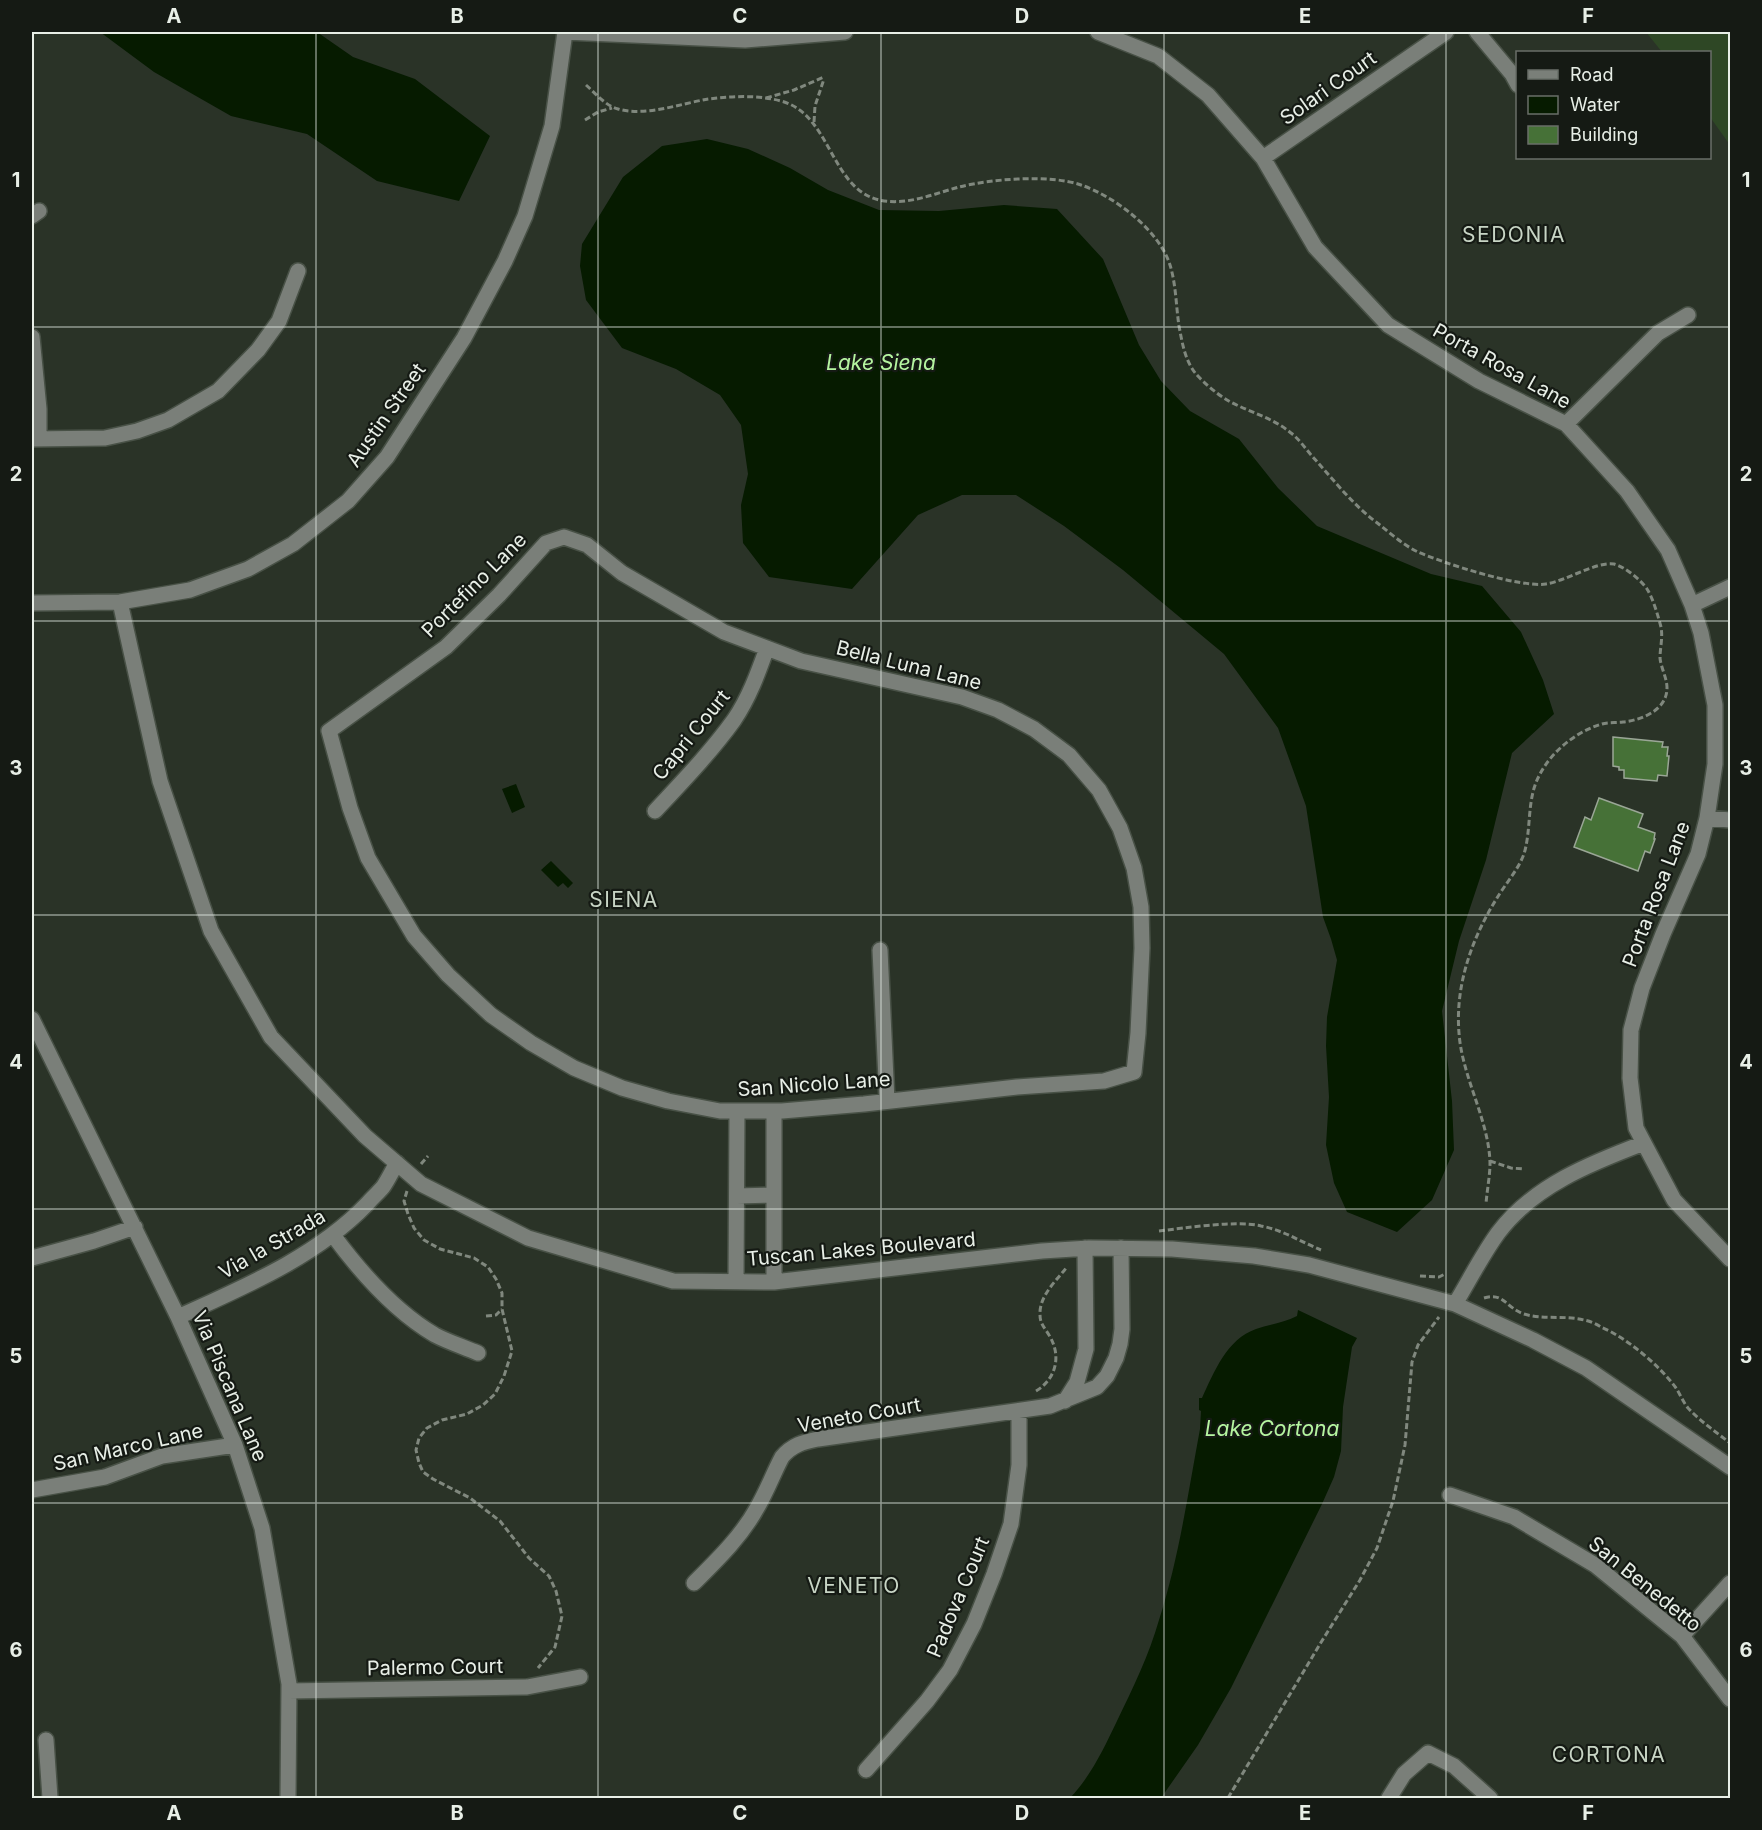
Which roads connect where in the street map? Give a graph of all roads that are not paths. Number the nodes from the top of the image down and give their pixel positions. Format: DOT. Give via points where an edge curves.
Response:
graph roads {
  1 [pos="565,32"];
  2 [pos="844,32"];
  3 [pos="1098,32"];
  4 [pos="1446,32"];
  5 [pos="1477,32"];
  6 [pos="1516,81"];
  7 [pos="1263,158"];
  8 [pos="298,271"];
  9 [pos="1688,315"];
  10 [pos="32,337"];
  11 [pos="1566,424"];
  12 [pos="35,439"];
  13 [pos="564,537"];
  14 [pos="1731,587"];
  15 [pos="120,602"];
  16 [pos="32,603"];
  17 [pos="1692,605"];
  18 [pos="767,648"];
  19 [pos="329,731"];
  20 [pos="655,811"];
  21 [pos="1707,818"];
  22 [pos="1731,820"];
  23 [pos="880,950"];
  24 [pos="32,1021"];
  25 [pos="1134,1072"];
  26 [pos="887,1101"];
  27 [pos="737,1111"];
  28 [pos="774,1111"];
  29 [pos="1644,1143"];
  30 [pos="397,1163"];
  31 [pos="737,1196"];
  32 [pos="774,1196"];
  33 [pos="135,1227"];
  34 [pos="333,1235"];
  35 [pos="1085,1248"];
  36 [pos="1121,1248"];
  37 [pos="32,1258"];
  38 [pos="1731,1259"];
  39 [pos="736,1281"];
  40 [pos="774,1282"];
  41 [pos="1455,1304"];
  42 [pos="178,1317"];
  43 [pos="478,1353"];
  44 [pos="1065,1401"];
  45 [pos="1019,1412"];
  46 [pos="235,1445"];
  47 [pos="1731,1467"];
  48 [pos="32,1490"];
  49 [pos="1450,1496"];
  50 [pos="694,1583"];
  51 [pos="1731,1583"];
  52 [pos="1682,1636"];
  53 [pos="580,1677"];
  54 [pos="289,1691"];
  55 [pos="1731,1699"];
  56 [pos="46,1740"];
  57 [pos="866,1770"];
  58 [pos="50,1798"];
  59 [pos="288,1798"];
  60 [pos="1389,1798"];
  61 [pos="1490,1798"];
  1 -- 2 [label="street" via="745,40"];
  1 -- 15 [label="street, Austin Street" via="552,126 525,216 464,338 387,457 348,501 293,544 248,569 190,590"];
  3 -- 7 [label="street, Porta Rosa Lane" via="1158,56 1208,95"];
  4 -- 7 [label="street, Solari Court"];
  5 -- 6 [label="street"];
  7 -- 11 [label="street, Porta Rosa Lane" via="1315,247 1388,325 1479,381"];
  8 -- 12 [label="street" via="279,321 258,351 218,391 168,420 137,431 105,438"];
  9 -- 11 [label="street" via="1658,333"];
  10 -- 12 [label="street" via="39,409"];
  11 -- 17 [label="street, Porta Rosa Lane" via="1627,490 1668,550"];
  13 -- 18 [label="street, Bella Luna Lane" via="587,545 622,573 724,632"];
  13 -- 19 [label="street, Portefino Lane" via="546,543 446,647"];
  14 -- 17 [label="street"];
  15 -- 16 [label="street, Austin Street"];
  15 -- 30 [label="street, Tuscan Lakes Boulevard" via="160,781 211,932 271,1037 364,1136"];
  17 -- 21 [label="street, Porta Rosa Lane" via="1715,705 1715,764"];
  18 -- 20 [label="street, Capri Court" via="748,696 734,719"];
  18 -- 25 [label="street, Bella Luna Lane" via="801,661 962,697 998,710 1034,729 1068,755 1100,790 1124,838 1141,907"];
  19 -- 27 [label="street, San Nicolo Lane" via="368,858 387,894 414,936 491,1016 566,1063 622,1088 668,1101"];
  21 -- 22 [label="street"];
  21 -- 29 [label="street, Porta Rosa Lane" via="1698,854 1642,988 1630,1030 1636,1128"];
  23 -- 26 [label="street"];
  24 -- 33 [label="street, Via Piscana Lane"];
  25 -- 26 [label="street, San Nicolo Lane" via="1104,1081"];
  26 -- 28 [label="street, San Nicolo Lane"];
  27 -- 28 [label="street, San Nicolo Lane"];
  27 -- 31 [label="street"];
  28 -- 32 [label="street"];
  29 -- 38 [label="street, Porta Rosa Lane" via="1674,1200"];
  29 -- 41 [label="street" via="1558,1180 1522,1207 1498,1233"];
  30 -- 34 [label="street, Via la Strada" via="382,1188"];
  30 -- 39 [label="street, Tuscan Lakes Boulevard" via="422,1184 528,1238 672,1281"];
  31 -- 32 [label="street"];
  31 -- 39 [label="street"];
  32 -- 40 [label="street"];
  33 -- 37 [label="street"];
  33 -- 42 [label="street, Via Piscana Lane"];
  34 -- 42 [label="street, Via la Strada" via="243,1287"];
  34 -- 43 [label="street" via="370,1282 410,1317 436,1335"];
  35 -- 36 [label="street, Tuscan Lakes Boulevard"];
  35 -- 40 [label="street, Tuscan Lakes Boulevard"];
  35 -- 44 [label="street" via="1086,1349 1077,1382"];
  36 -- 41 [label="street, Tuscan Lakes Boulevard" via="1254,1256 1309,1265"];
  36 -- 44 [label="street, Veneto Court" via="1122,1329 1116,1358 1097,1387"];
  39 -- 40 [label="street, Tuscan Lakes Boulevard"];
  41 -- 47 [label="street, Tuscan Lakes Boulevard" via="1586,1368"];
  42 -- 46 [label="street, Via Piscana Lane"];
  44 -- 45 [label="street, Veneto Court"];
  45 -- 50 [label="street, Veneto Court" via="798,1443 782,1457 757,1509 739,1534"];
  45 -- 57 [label="street, Padova Court" via="1019,1465 1011,1524 974,1624 950,1670"];
  46 -- 48 [label="street, San Marco Lane" via="162,1456 105,1477"];
  46 -- 54 [label="street, Via Piscana Lane" via="262,1528"];
  49 -- 52 [label="street, San Benedetto" via="1514,1517 1595,1565"];
  51 -- 52 [label="street"];
  52 -- 55 [label="street, San Benedetto"];
  53 -- 54 [label="street, Palermo Court" via="527,1687"];
  54 -- 59 [label="street, Via Piscana Lane"];
  56 -- 58 [label="street"];
  60 -- 61 [label="street" via="1404,1774 1428,1753 1454,1766"];
}
